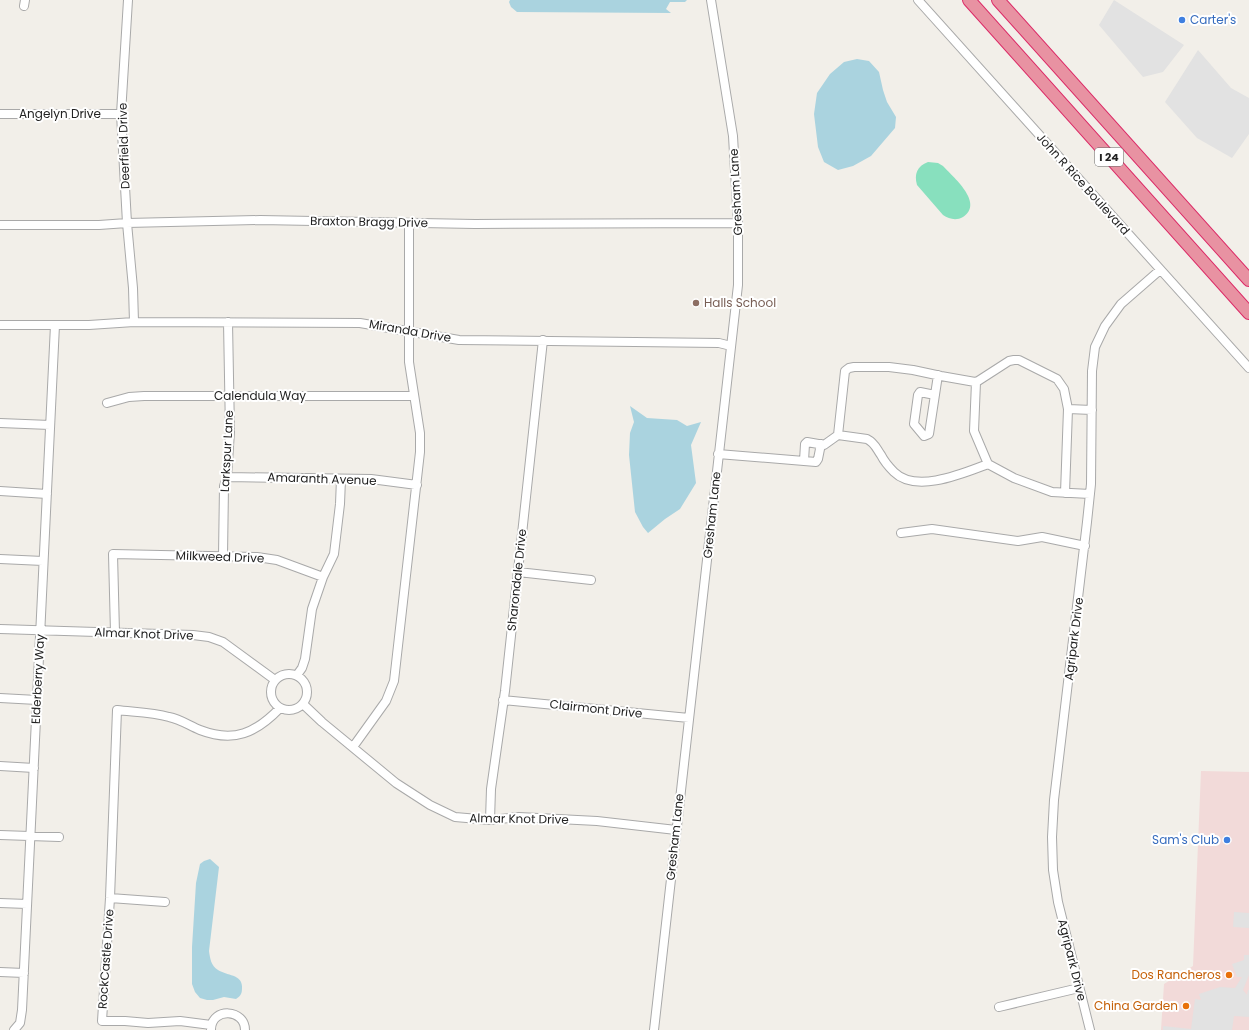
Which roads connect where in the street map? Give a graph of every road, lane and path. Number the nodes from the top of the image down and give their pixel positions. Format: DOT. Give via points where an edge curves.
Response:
graph roads {
  1 [pos="128,0"];
  2 [pos="710,0"];
  3 [pos="918,0"];
  4 [pos="969,0"];
  5 [pos="998,0"];
  6 [pos="0,114"];
  7 [pos="120,114"];
  8 [pos="127,223"];
  9 [pos="409,223"];
  10 [pos="738,223"];
  11 [pos="0,225"];
  12 [pos="1160,270"];
  13 [pos="1249,280"];
  14 [pos="1249,313"];
  15 [pos="134,322"];
  16 [pos="228,322"];
  17 [pos="0,325"];
  18 [pos="55,325"];
  19 [pos="408,331"];
  20 [pos="543,340"];
  21 [pos="731,346"];
  22 [pos="1249,368"];
  23 [pos="938,376"];
  24 [pos="976,382"];
  25 [pos="935,395"];
  26 [pos="229,396"];
  27 [pos="414,396"];
  28 [pos="107,403"];
  29 [pos="1068,409"];
  30 [pos="1092,410"];
  31 [pos="0,423"];
  32 [pos="50,425"];
  33 [pos="838,435"];
  34 [pos="821,444"];
  35 [pos="718,454"];
  36 [pos="804,461"];
  37 [pos="988,464"];
  38 [pos="228,477"];
  39 [pos="341,479"];
  40 [pos="416,485"];
  41 [pos="0,491"];
  42 [pos="1065,493"];
  43 [pos="47,494"];
  44 [pos="1090,494"];
  45 [pos="901,533"];
  46 [pos="1085,546"];
  47 [pos="223,556"];
  48 [pos="0,560"];
  49 [pos="44,561"];
  50 [pos="518,572"];
  51 [pos="323,577"];
  52 [pos="591,580"];
  53 [pos="0,629"];
  54 [pos="40,631"];
  55 [pos="115,633"];
  56 [pos="297,675"];
  57 [pos="275,680"];
  58 [pos="0,698"];
  59 [pos="37,700"];
  60 [pos="504,700"];
  61 [pos="303,704"];
  62 [pos="280,708"];
  63 [pos="689,718"];
  64 [pos="353,747"];
  65 [pos="0,766"];
  66 [pos="34,768"];
  67 [pos="490,820"];
  68 [pos="676,830"];
  69 [pos="0,835"];
  70 [pos="31,836"];
  71 [pos="59,837"];
  72 [pos="110,898"];
  73 [pos="165,902"];
  74 [pos="0,903"];
  75 [pos="27,904"];
  76 [pos="0,972"];
  77 [pos="24,973"];
  78 [pos="1080,988"];
  79 [pos="1000,1008"];
  80 [pos="211,1027"];
  81 [pos="14,1030"];
  82 [pos="245,1030"];
  83 [pos="654,1030"];
  84 [pos="1090,1030"];
  1 -- 7 [label="street, Deerfield Drive"];
  2 -- 10 [label="street, Gresham Lane" via="733,136"];
  3 -- 12 [label="street, John R Rice Boulevard"];
  4 -- 14 [label="highway, I 24"];
  5 -- 13 [label="highway, I 24"];
  6 -- 7 [label="street, Angelyn Drive"];
  7 -- 8 [label="street, Deerfield Drive"];
  8 -- 9 [label="street, Braxton Bragg Drive" via="260,220"];
  8 -- 11 [label="street, Braxton Bragg Drive"];
  8 -- 15 [label="street, Deerfield Drive"];
  9 -- 10 [label="street, Braxton Bragg Drive"];
  9 -- 19 [label="street"];
  10 -- 21 [label="street, Gresham Lane" via="738,285"];
  12 -- 22 [label="street, John R Rice Boulevard"];
  12 -- 30 [label="street, Agripark Drive" via="1120,304 1105,326 1095,347"];
  15 -- 16 [label="street, Miranda Drive"];
  15 -- 18 [label="street, Miranda Drive"];
  16 -- 19 [label="street, Miranda Drive" via="360,323"];
  16 -- 26 [label="street, Larkspur Lane"];
  17 -- 18 [label="street, Miranda Drive"];
  18 -- 32 [label="street, Elderberry Way"];
  19 -- 20 [label="street, Miranda Drive" via="459,340"];
  19 -- 27 [label="street"];
  20 -- 21 [label="street, Miranda Drive" via="719,343"];
  20 -- 50 [label="street, Sharondale Drive"];
  21 -- 35 [label="street, Gresham Lane"];
  23 -- 24 [label="street"];
  23 -- 25 [label="street"];
  23 -- 33 [label="street" via="889,367 849,368 845,371"];
  24 -- 29 [label="street" via="1008,361 1019,360 1058,380 1064,388"];
  24 -- 37 [label="street" via="974,431"];
  25 -- 25 [label="street" via="929,434 924,436 914,424 918,395 920,392"];
  26 -- 27 [label="street, Calendula Way"];
  26 -- 28 [label="street, Calendula Way" via="144,396"];
  26 -- 38 [label="street, Larkspur Lane"];
  27 -- 40 [label="street" via="420,433"];
  29 -- 30 [label="street"];
  29 -- 42 [label="street"];
  30 -- 44 [label="street, Agripark Drive"];
  31 -- 32 [label="street"];
  32 -- 43 [label="street, Elderberry Way"];
  33 -- 34 [label="street"];
  33 -- 37 [label="street" via="872,441 894,472 916,481 938,481 955,477"];
  34 -- 36 [label="street" via="816,462"];
  34 -- 36 [label="street" via="807,442"];
  35 -- 36 [label="street"];
  35 -- 63 [label="street, Gresham Lane"];
  37 -- 42 [label="street" via="1014,478 1047,490"];
  38 -- 39 [label="street, Amaranth Avenue"];
  38 -- 47 [label="street, Larkspur Lane" via="224,486"];
  39 -- 40 [label="street, Amaranth Avenue" via="371,479"];
  39 -- 51 [label="street" via="334,554"];
  40 -- 64 [label="street" via="394,681 386,701"];
  41 -- 43 [label="street"];
  42 -- 44 [label="street"];
  43 -- 49 [label="street, Elderberry Way"];
  44 -- 46 [label="street, Agripark Drive"];
  45 -- 46 [label="street" via="932,529 1018,541 1042,537"];
  46 -- 78 [label="street, Agripark Drive" via="1054,800 1052,836 1053,870 1058,902"];
  47 -- 51 [label="street, Milkweed Drive" via="277,560"];
  47 -- 55 [label="street, Milkweed Drive" via="113,554"];
  48 -- 49 [label="street"];
  49 -- 54 [label="street, Elderberry Way"];
  50 -- 52 [label="street"];
  50 -- 60 [label="street, Sharondale Drive"];
  51 -- 56 [label="street" via="311,616 308,646 302,668"];
  53 -- 54 [label="street, Almar Knot Drive"];
  54 -- 55 [label="street, Almar Knot Drive"];
  54 -- 59 [label="street, Elderberry Way"];
  55 -- 57 [label="street, Almar Knot Drive" via="192,635 217,640"];
  56 -- 57 [label="street" via="286,674"];
  56 -- 61 [label="street" via="307,688 308,694"];
  57 -- 62 [label="street" via="271,696"];
  58 -- 59 [label="street"];
  59 -- 66 [label="street, Elderberry Way"];
  60 -- 63 [label="street, Clairmont Drive"];
  60 -- 67 [label="street, Sharondale Drive" via="491,789"];
  61 -- 62 [label="street" via="296,709"];
  61 -- 64 [label="street, Almar Knot Drive"];
  62 -- 72 [label="street, RockCastle Drive" via="267,720 243,734 224,736 169,717 117,710"];
  63 -- 68 [label="street, Gresham Lane"];
  64 -- 67 [label="street, Almar Knot Drive" via="396,783 430,805 455,816"];
  65 -- 66 [label="street"];
  66 -- 70 [label="street, Elderberry Way"];
  67 -- 68 [label="street, Almar Knot Drive" via="519,817 599,821"];
  68 -- 83 [label="street, Gresham Lane"];
  69 -- 70 [label="street"];
  70 -- 71 [label="street"];
  70 -- 75 [label="street, Elderberry Way"];
  72 -- 73 [label="street"];
  72 -- 80 [label="street, RockCastle Drive" via="102,1021 180,1021"];
  74 -- 75 [label="street"];
  75 -- 77 [label="street, Elderberry Way"];
  76 -- 77 [label="street"];
  77 -- 81 [label="street, Elderberry Way" via="20,1023"];
  78 -- 79 [label="street"];
  78 -- 84 [label="street, Agripark Drive"];
  80 -- 82 [label="street" via="216,1018 231,1013 243,1021"];
}
